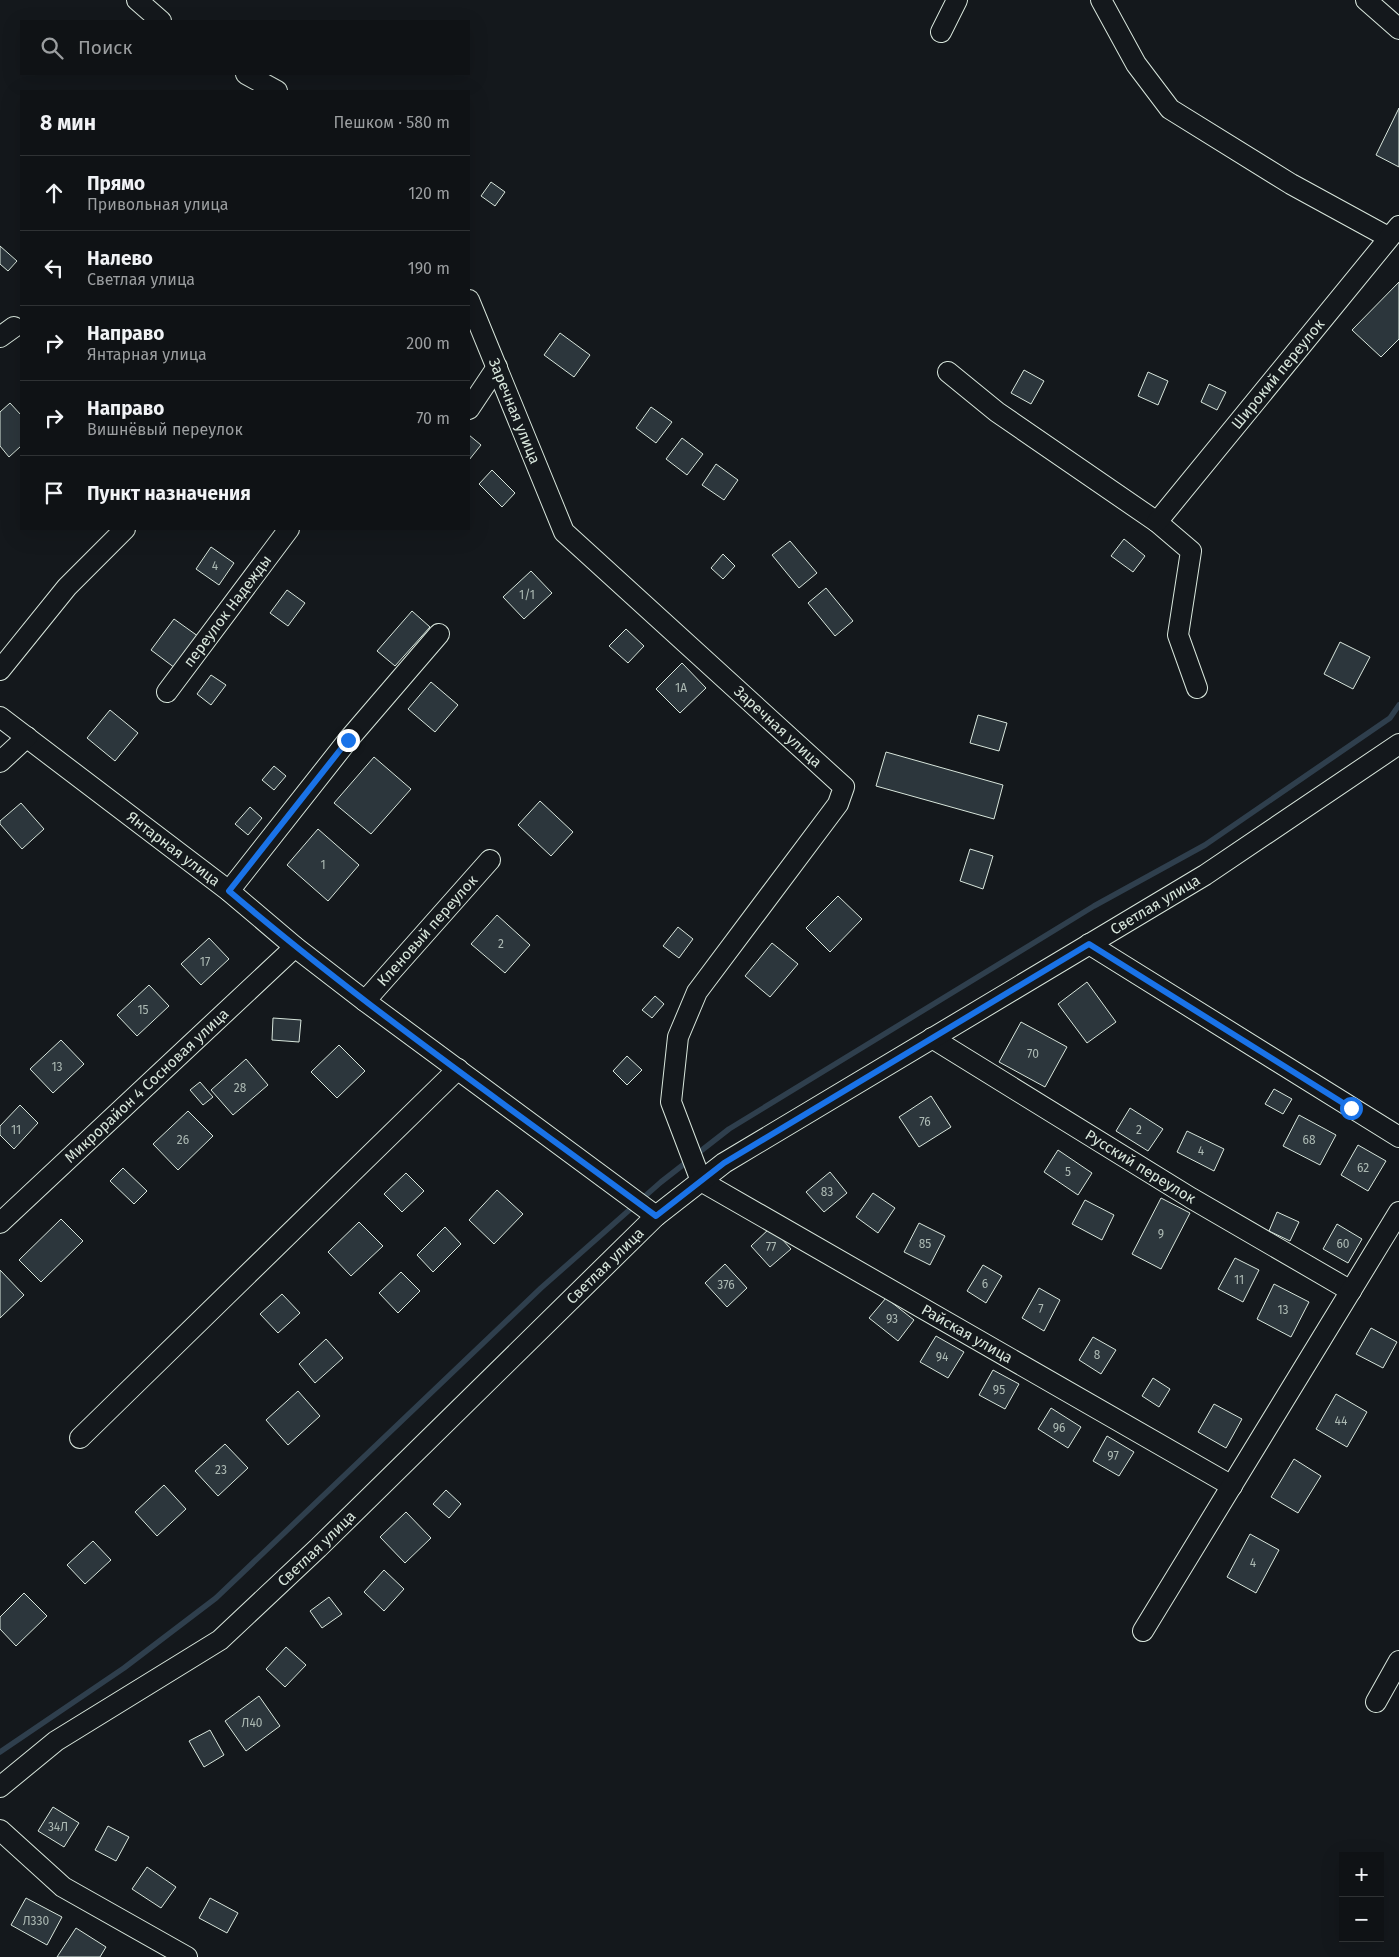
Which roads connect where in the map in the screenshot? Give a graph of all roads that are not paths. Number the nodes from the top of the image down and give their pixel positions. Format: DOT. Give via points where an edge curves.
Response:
graph roads {
  1 [pos="137,0"];
  2 [pos="957,0"];
  3 [pos="1101,0"];
  4 [pos="1366,0"];
  5 [pos="160,20"];
  6 [pos="1399,29"];
  7 [pos="941,32"];
  8 [pos="248,75"];
  9 [pos="275,90"];
  10 [pos="1394,231"];
  11 [pos="470,302"];
  12 [pos="497,367"];
  13 [pos="948,372"];
  14 [pos="470,408"];
  15 [pos="1157,522"];
  16 [pos="124,530"];
  17 [pos="287,530"];
  18 [pos="440,634"];
  19 [pos="0,670"];
  20 [pos="1197,688"];
  21 [pos="167,692"];
  22 [pos="0,717"];
  23 [pos="27,737"];
  24 [pos="1399,744"];
  25 [pos="0,762"];
  26 [pos="490,860"];
  27 [pos="229,891"];
  28 [pos="1089,944"];
  29 [pos="294,947"];
  30 [pos="365,1001"];
  31 [pos="932,1038"];
  32 [pos="458,1069"];
  33 [pos="1399,1137"];
  34 [pos="701,1181"];
  35 [pos="1399,1212"];
  36 [pos="656,1216"];
  37 [pos="0,1223"];
  38 [pos="1351,1291"];
  39 [pos="80,1438"];
  40 [pos="1232,1486"];
  41 [pos="1143,1631"];
  42 [pos="1399,1661"];
  43 [pos="1376,1702"];
  44 [pos="0,1787"];
  45 [pos="0,1830"];
  46 [pos="187,1957"];
  1 -- 5 [label="street"];
  2 -- 7 [label="street"];
  3 -- 10 [label="street" via="1136,64 1170,108 1291,184"];
  4 -- 6 [label="street"];
  8 -- 9 [label="street"];
  10 -- 15 [label="street, Широкий переулок"];
  11 -- 12 [label="street, Заречная улица"];
  12 -- 14 [label="street"];
  12 -- 34 [label="street, Заречная улица" via="564,532 844,787 838,804 697,992 678,1037 670,1102"];
  13 -- 15 [label="street" via="997,412"];
  15 -- 20 [label="street" via="1190,552 1178,635"];
  16 -- 19 [label="street" via="67,587"];
  17 -- 21 [label="street, переулок Надежды"];
  18 -- 27 [label="street" via="348,740"];
  22 -- 23 [label="street, Янтарная улица"];
  23 -- 25 [label="street"];
  23 -- 27 [label="street, Янтарная улица"];
  24 -- 28 [label="street, Светлая улица" via="1205,875"];
  26 -- 30 [label="street, Кленовый переулок"];
  27 -- 29 [label="street, Янтарная улица"];
  28 -- 31 [label="street, Светлая улица"];
  28 -- 33 [label="street"];
  29 -- 30 [label="street, Янтарная улица"];
  29 -- 37 [label="street, Микрорайон 4 Сосновая улица"];
  30 -- 32 [label="street, Янтарная улица"];
  31 -- 34 [label="street, Светлая улица" via="724,1163"];
  31 -- 38 [label="street, Русский переулок" via="1191,1198"];
  32 -- 36 [label="street, Янтарная улица"];
  32 -- 39 [label="street"];
  34 -- 36 [label="street, Светлая улица"];
  34 -- 40 [label="street, Райская улица"];
  35 -- 38 [label="street"];
  36 -- 44 [label="street, Светлая улица" via="220,1640 56,1740"];
  38 -- 40 [label="street"];
  40 -- 41 [label="street"];
  42 -- 43 [label="street"];
  45 -- 46 [label="street" via="63,1888"];
}
